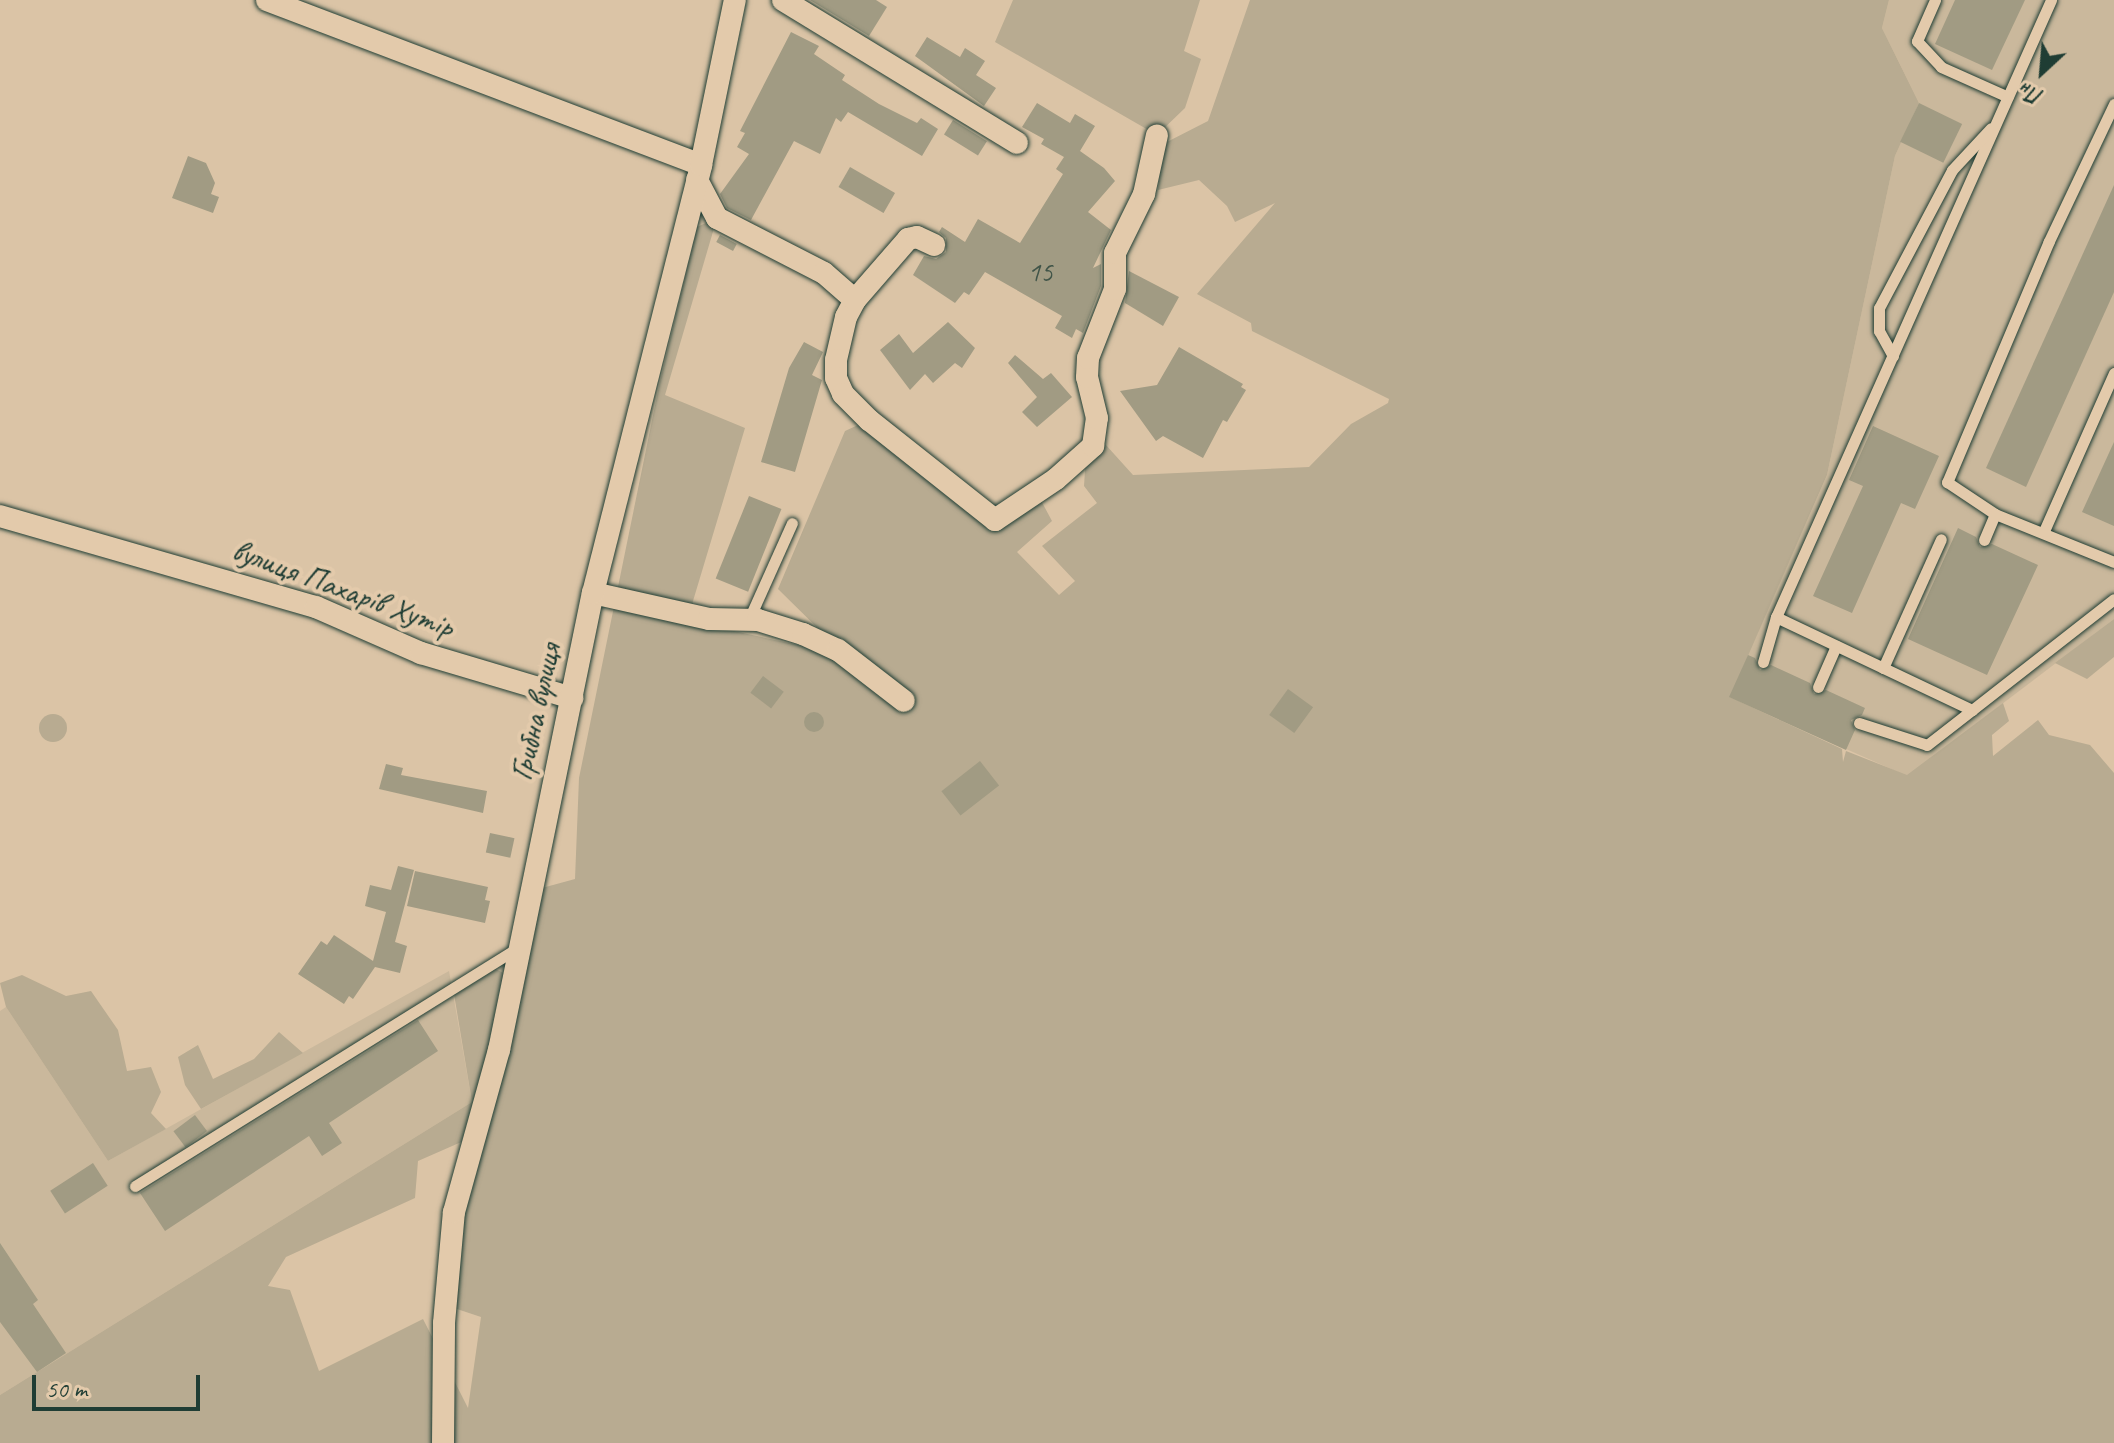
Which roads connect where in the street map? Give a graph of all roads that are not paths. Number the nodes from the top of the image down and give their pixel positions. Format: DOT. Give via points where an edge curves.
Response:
graph roads {
  1 [pos="267,0"];
  2 [pos="735,0"];
  3 [pos="783,0"];
  4 [pos="1935,0"];
  5 [pos="2051,0"];
  6 [pos="2008,97"];
  7 [pos="2114,104"];
  8 [pos="1997,122"];
  9 [pos="1157,135"];
  10 [pos="1017,143"];
  11 [pos="699,172"];
  12 [pos="717,218"];
  13 [pos="685,229"];
  14 [pos="934,245"];
  15 [pos="855,300"];
  16 [pos="1893,356"];
  17 [pos="2114,373"];
  18 [pos="1995,514"];
  19 [pos="0,516"];
  20 [pos="792,523"];
  21 [pos="2044,531"];
  22 [pos="1941,539"];
  23 [pos="1984,540"];
  24 [pos="2114,562"];
  25 [pos="593,593"];
  26 [pos="2114,599"];
  27 [pos="1776,617"];
  28 [pos="749,619"];
  29 [pos="1836,646"];
  30 [pos="1763,662"];
  31 [pos="1883,668"];
  32 [pos="1818,687"];
  33 [pos="572,698"];
  34 [pos="904,701"];
  35 [pos="1972,710"];
  36 [pos="1859,723"];
  37 [pos="517,948"];
  38 [pos="135,1186"];
  39 [pos="443,1443"];
  1 -- 11 [label="street"];
  2 -- 11 [label="street, Грибна вулиця"];
  3 -- 10 [label="street"];
  4 -- 6 [label="lane" via="1917,41 1941,67"];
  5 -- 6 [label="lane"];
  6 -- 8 [label="lane"];
  7 -- 18 [label="lane" via="2049,241 1947,482"];
  8 -- 16 [label="lane"];
  8 -- 16 [label="lane" via="1952,170 1879,308 1879,331"];
  9 -- 15 [label="street" via="1144,194 1115,253 1113,296 1088,358 1097,418 1093,446 1056,479 995,520 843,394 836,360"];
  11 -- 12 [label="street"];
  11 -- 13 [label="street, Грибна вулиця"];
  12 -- 13 [label="street"];
  12 -- 15 [label="street" via="824,273"];
  13 -- 25 [label="street, Грибна вулиця"];
  14 -- 15 [label="street" via="908,239"];
  16 -- 27 [label="lane"];
  17 -- 21 [label="lane"];
  18 -- 21 [label="lane"];
  18 -- 23 [label="lane"];
  19 -- 33 [label="street, вулиця Пахарів Хутір" via="316,607 421,653"];
  20 -- 28 [label="lane"];
  21 -- 24 [label="lane"];
  22 -- 31 [label="lane"];
  25 -- 28 [label="street" via="709,619"];
  25 -- 33 [label="street, Грибна вулиця"];
  26 -- 35 [label="lane"];
  27 -- 29 [label="lane"];
  27 -- 30 [label="lane"];
  28 -- 34 [label="street" via="829,644"];
  29 -- 31 [label="lane"];
  29 -- 32 [label="lane"];
  31 -- 35 [label="lane"];
  33 -- 37 [label="street, Грибна вулиця"];
  35 -- 36 [label="lane" via="1927,745"];
  37 -- 38 [label="lane"];
  37 -- 39 [label="street, Грибна вулиця" via="499,1050 454,1212 444,1323"];
}
